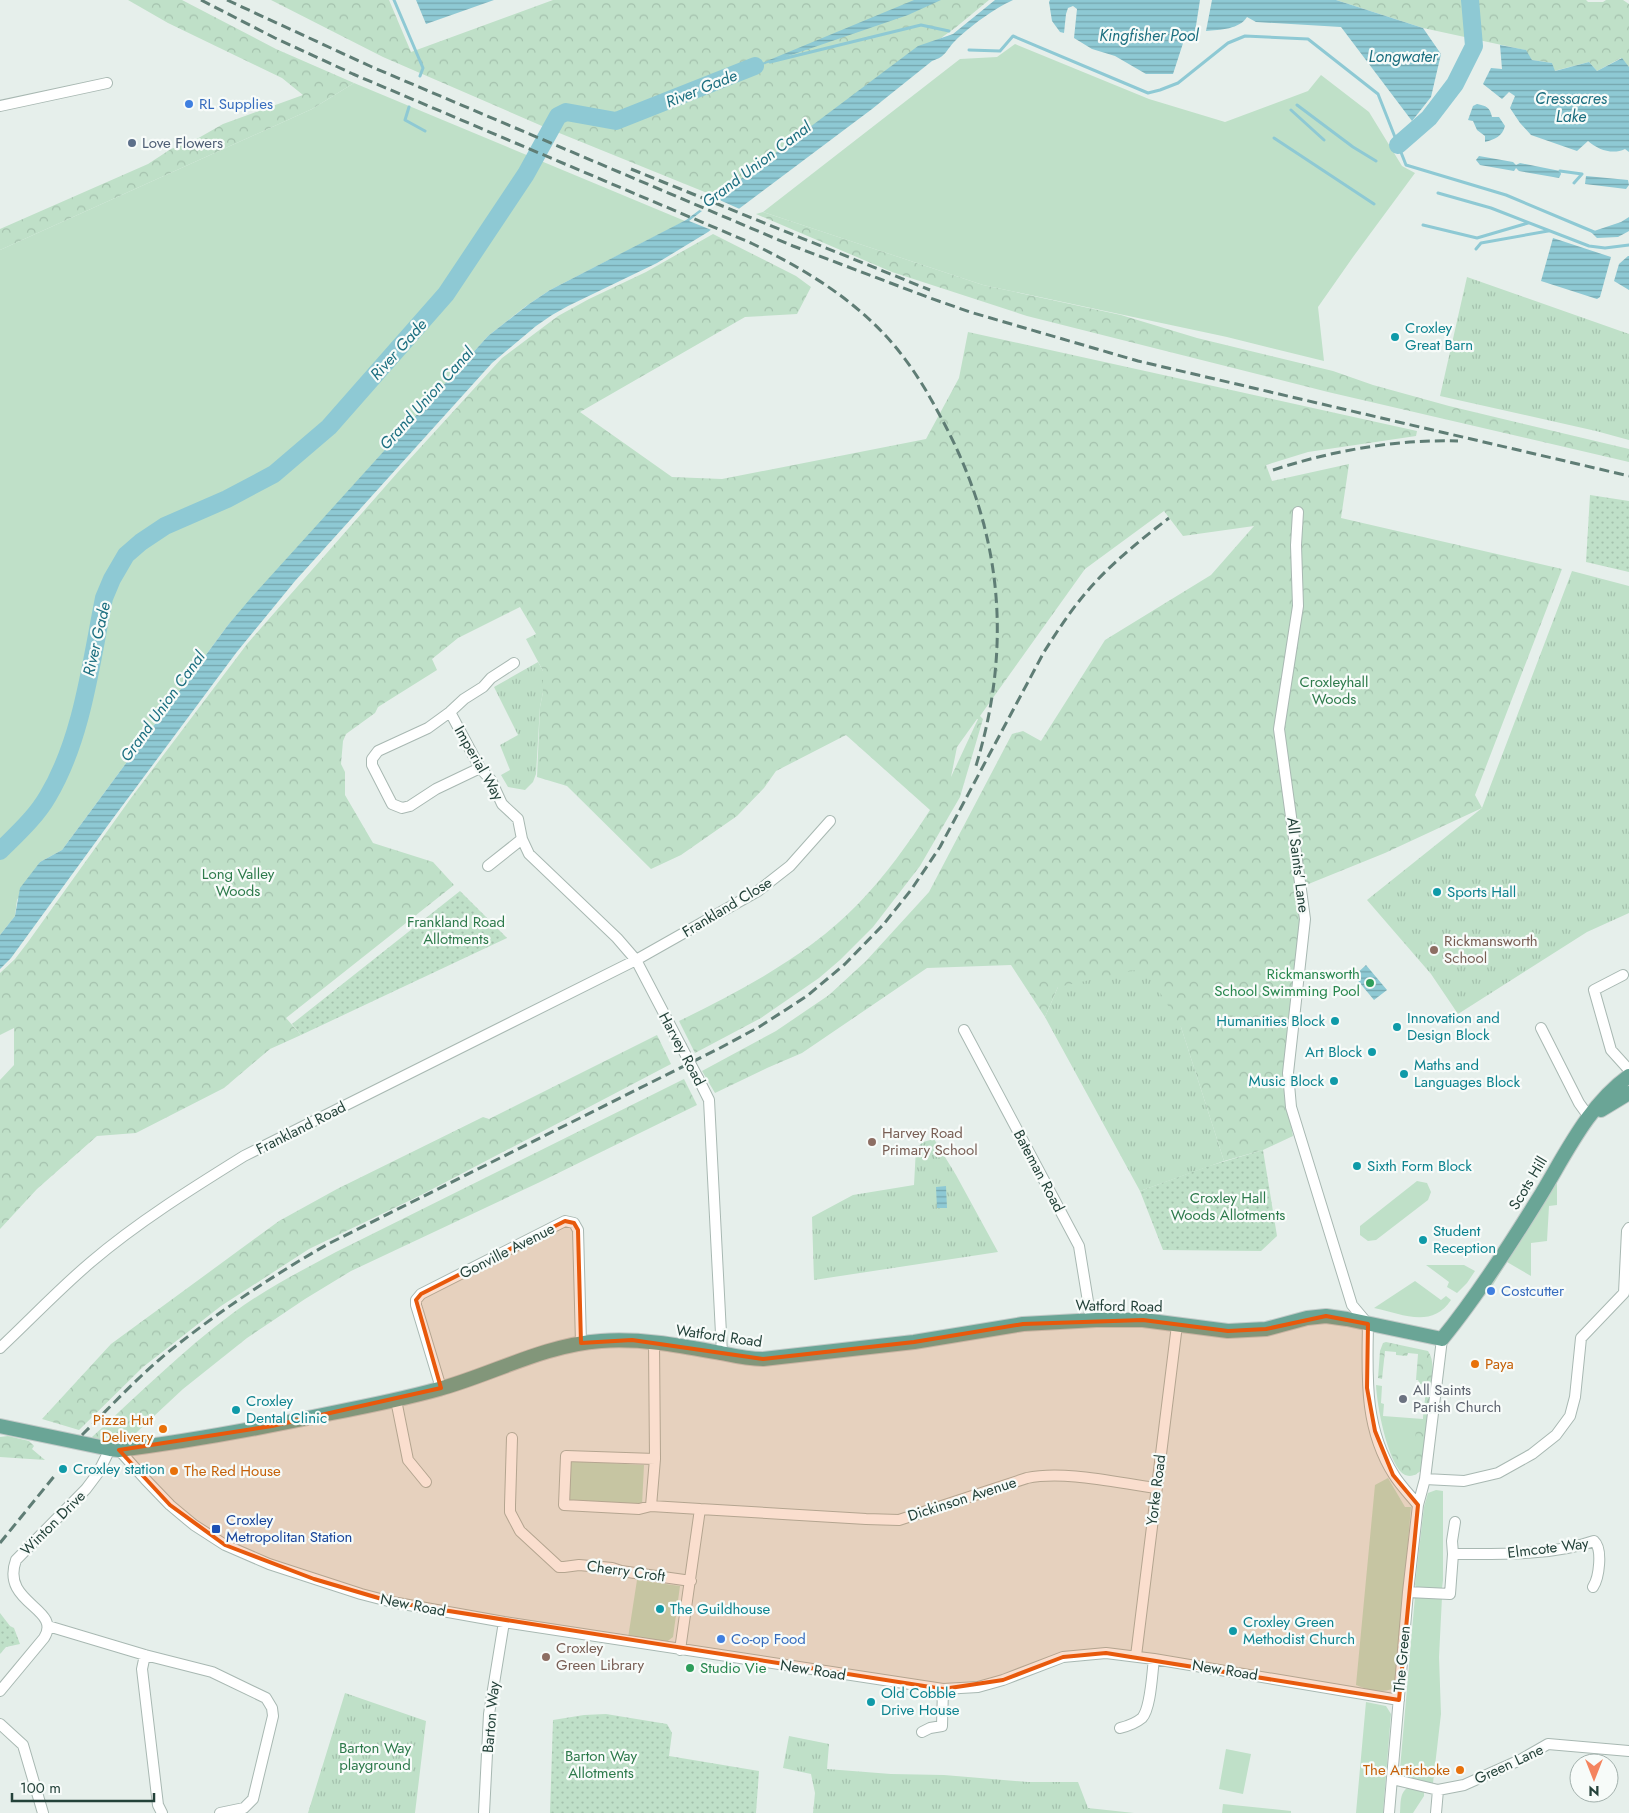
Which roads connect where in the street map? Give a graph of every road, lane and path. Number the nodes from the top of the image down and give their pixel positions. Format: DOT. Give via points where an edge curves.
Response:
graph roads {
  1 [pos="106,84"];
  2 [pos="0,106"];
  3 [pos="1298,512"];
  4 [pos="514,663"];
  5 [pos="450,712"];
  6 [pos="480,768"];
  7 [pos="830,821"];
  8 [pos="522,839"];
  9 [pos="488,866"];
  10 [pos="636,960"];
  11 [pos="1623,975"];
  12 [pos="1541,1028"];
  13 [pos="964,1030"];
  14 [pos="1629,1070"];
  15 [pos="1629,1076"];
  16 [pos="1629,1093"];
  17 [pos="1590,1117"];
  18 [pos="1629,1228"];
  19 [pos="1627,1294"];
  20 [pos="1091,1320"];
  21 [pos="1368,1324"];
  22 [pos="1176,1325"];
  23 [pos="1442,1339"];
  24 [pos="654,1342"];
  25 [pos="581,1343"];
  26 [pos="0,1348"];
  27 [pos="722,1353"];
  28 [pos="441,1388"];
  29 [pos="396,1400"];
  30 [pos="0,1426"];
  31 [pos="512,1438"];
  32 [pos="115,1449"];
  33 [pos="655,1459"];
  34 [pos="1425,1479"];
  35 [pos="426,1482"];
  36 [pos="1156,1488"];
  37 [pos="1418,1505"];
  38 [pos="651,1506"];
  39 [pos="700,1509"];
  40 [pos="1455,1522"];
  41 [pos="1453,1554"];
  42 [pos="690,1581"];
  43 [pos="1592,1587"];
  44 [pos="1408,1592"];
  45 [pos="504,1622"];
  46 [pos="48,1626"];
  47 [pos="680,1650"];
  48 [pos="145,1655"];
  49 [pos="1136,1656"];
  50 [pos="1154,1659"];
  51 [pos="943,1689"];
  52 [pos="0,1691"];
  53 [pos="1399,1700"];
  54 [pos="0,1724"];
  55 [pos="1120,1728"];
  56 [pos="922,1732"];
  57 [pos="1629,1751"];
  58 [pos="1392,1779"];
  59 [pos="1438,1790"];
  60 [pos="43,1813"];
  61 [pos="162,1813"];
  62 [pos="220,1813"];
  63 [pos="484,1813"];
  64 [pos="1389,1813"];
  65 [pos="1436,1813"];
  1 -- 2 [label="street"];
  3 -- 21 [label="street, All Saints' Lane" via="1298,606 1279,729 1305,919 1288,1073 1290,1106 1352,1305"];
  4 -- 5 [label="street"];
  5 -- 6 [label="street, Imperial Way"];
  5 -- 6 [label="street" via="428,728 374,755 374,769 390,800 398,808 410,806 436,789"];
  6 -- 8 [label="street, Imperial Way" via="491,780 502,804 518,819"];
  7 -- 10 [label="street, Frankland Close" via="790,866 758,891"];
  8 -- 9 [label="street"];
  8 -- 10 [label="street, Harvey Road" via="529,854"];
  10 -- 26 [label="street, Frankland Road" via="244,1156 164,1206 91,1262"];
  10 -- 27 [label="street, Harvey Road, bridge" via="709,1100"];
  11 -- 14 [label="street" via="1594,990 1611,1050"];
  12 -- 17 [label="street" via="1579,1103"];
  13 -- 20 [label="street, Bateman Road" via="1079,1246"];
  15 -- 17 [label="main road, Scots Hill" via="1618,1083"];
  16 -- 17 [label="main road, Scots Hill"];
  17 -- 23 [label="main road, Scots Hill" via="1495,1266"];
  18 -- 19 [label="street"];
  19 -- 34 [label="street" via="1581,1338 1570,1416 1556,1435 1532,1454 1498,1473 1464,1481"];
  20 -- 22 [label="main road, Watford Road" via="1143,1320"];
  20 -- 27 [label="main road, Watford Road" via="1023,1324 777,1359 753,1359"];
  21 -- 22 [label="main road, Watford Road" via="1326,1316 1266,1329 1228,1331"];
  21 -- 23 [label="main road, Watford Road"];
  21 -- 37 [label="street" via="1367,1388 1379,1446 1393,1474"];
  22 -- 36 [label="street, Yorke Road"];
  23 -- 34 [label="street, The Green"];
  24 -- 25 [label="main road, Watford Road"];
  24 -- 27 [label="main road, Watford Road"];
  24 -- 33 [label="street"];
  25 -- 28 [label="main road, Watford Road" via="529,1357"];
  25 -- 28 [label="street, Gonville Avenue" via="578,1230 574,1223 566,1222 421,1294 416,1300"];
  28 -- 29 [label="main road, Watford Road"];
  29 -- 32 [label="main road, Watford Road" via="191,1441"];
  29 -- 35 [label="street" via="408,1460"];
  30 -- 32 [label="main road, Watford Road"];
  31 -- 42 [label="street, Cherry Croft" via="510,1512 520,1531 551,1561 564,1568 579,1565 612,1568"];
  32 -- 45 [label="street, New Road" via="194,1525 245,1555 360,1594"];
  32 -- 46 [label="street, Winton Drive" via="86,1489 16,1560 13,1567 17,1592 42,1615"];
  33 -- 38 [label="street"];
  33 -- 38 [label="street, Dickinson Avenue" via="566,1456 564,1505 639,1510"];
  34 -- 37 [label="street, The Green"];
  36 -- 39 [label="street, Dickinson Avenue" via="1044,1474 899,1520"];
  36 -- 49 [label="street, Yorke Road"];
  37 -- 44 [label="street, The Green"];
  38 -- 39 [label="street, Dickinson Avenue"];
  39 -- 42 [label="street"];
  40 -- 41 [label="street"];
  41 -- 43 [label="street, Elmcote Way" via="1515,1554 1594,1541 1599,1550 1598,1574"];
  41 -- 44 [label="street" via="1450,1594"];
  42 -- 47 [label="street"];
  44 -- 53 [label="street, The Green"];
  45 -- 47 [label="street, New Road"];
  45 -- 63 [label="street, Barton Way" via="489,1714"];
  46 -- 48 [label="street"];
  46 -- 52 [label="street" via="44,1638"];
  47 -- 51 [label="street, New Road"];
  48 -- 61 [label="street" via="142,1669 145,1699 158,1806"];
  48 -- 62 [label="street" via="212,1672 270,1702 273,1716 253,1798 244,1808"];
  49 -- 50 [label="street, New Road"];
  49 -- 51 [label="street, New Road" via="1076,1655 1056,1659 1003,1680"];
  50 -- 53 [label="street, New Road"];
  50 -- 55 [label="street" via="1147,1708 1142,1718"];
  51 -- 56 [label="street" via="942,1726"];
  53 -- 58 [label="street, The Green"];
  54 -- 60 [label="street" via="23,1745"];
  57 -- 59 [label="street, Green Lane" via="1548,1744 1464,1785"];
  58 -- 59 [label="street, Green Lane"];
  58 -- 64 [label="street, The Green"];
  59 -- 65 [label="street"];
}
